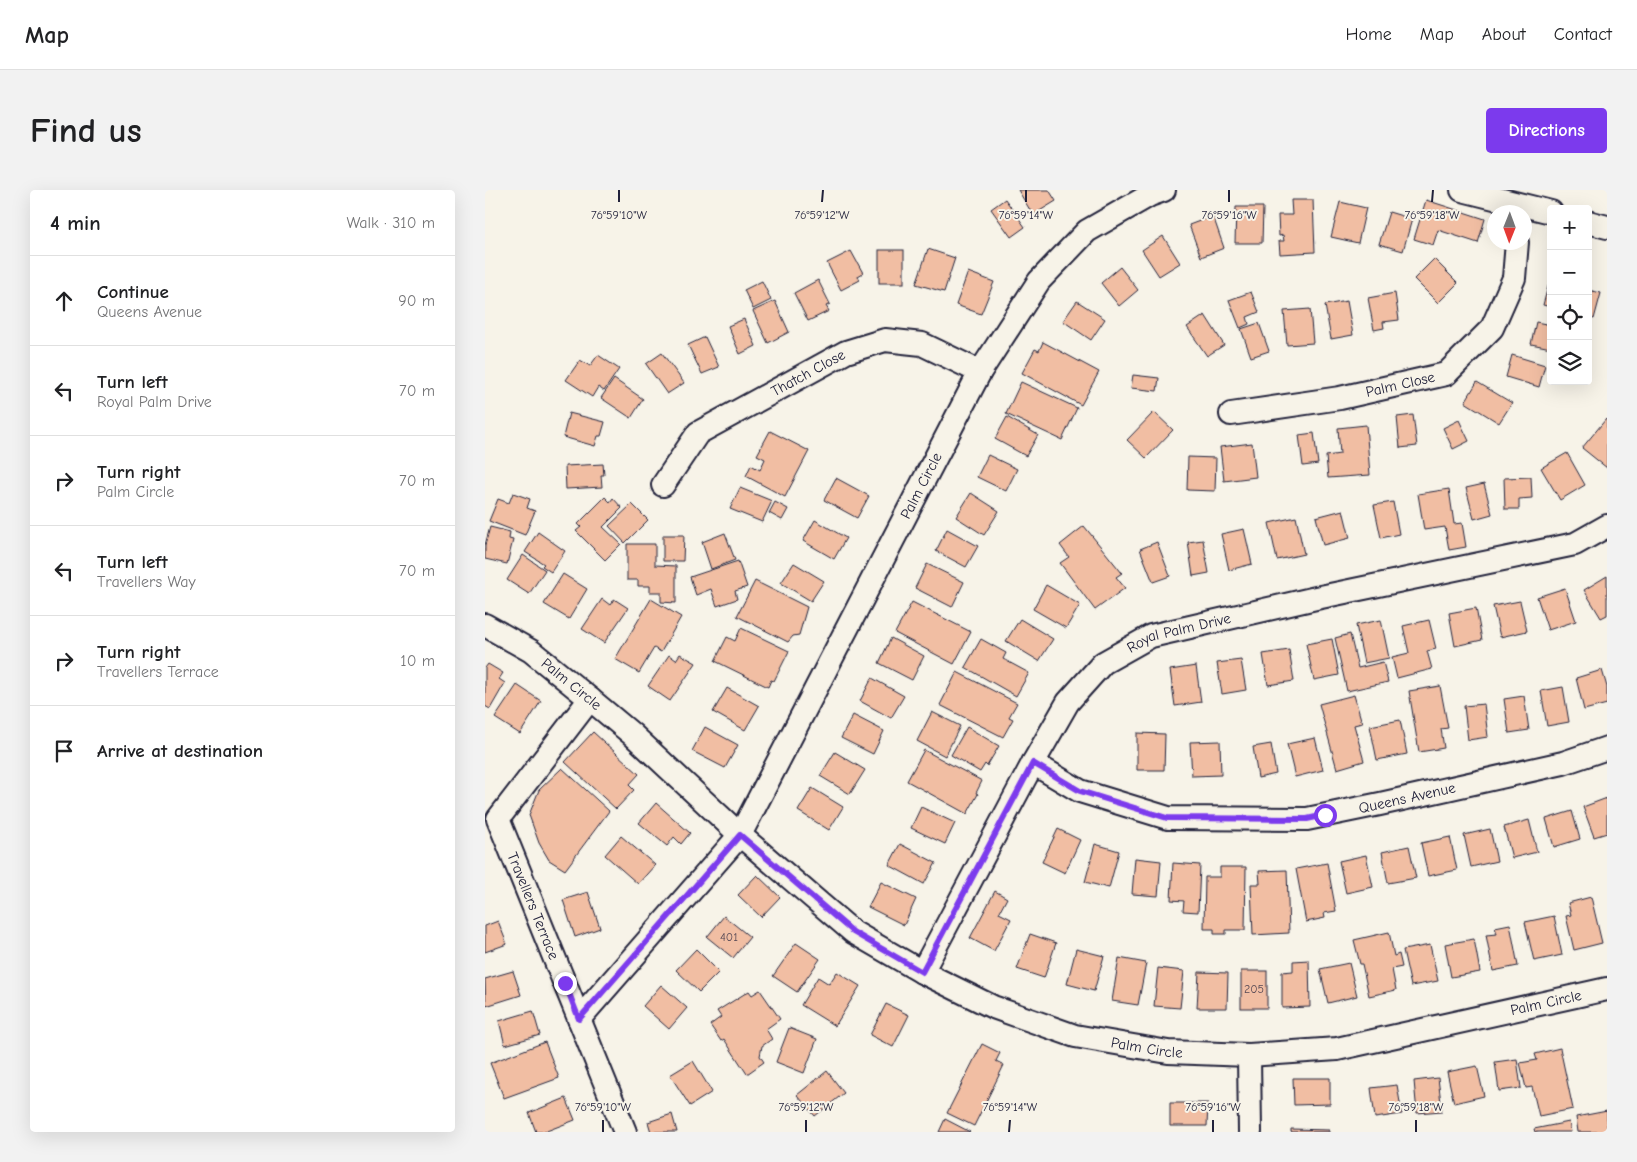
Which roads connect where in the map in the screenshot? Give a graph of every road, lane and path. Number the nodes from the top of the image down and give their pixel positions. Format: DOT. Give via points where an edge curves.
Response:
graph roads {
  1 [pos="1163,190"];
  2 [pos="1461,190"];
  3 [pos="1509,205"];
  4 [pos="1532,210"];
  5 [pos="1547,212"];
  6 [pos="1592,223"];
  7 [pos="1607,226"];
  8 [pos="1516,250"];
  9 [pos="980,372"];
  10 [pos="1231,414"];
  11 [pos="663,485"];
  12 [pos="1607,526"];
  13 [pos="485,625"];
  14 [pos="590,699"];
  15 [pos="1607,748"];
  16 [pos="1033,763"];
  17 [pos="740,835"];
  18 [pos="922,972"];
  19 [pos="1607,989"];
  20 [pos="579,1019"];
  21 [pos="1249,1056"];
  22 [pos="625,1132"];
  23 [pos="1249,1132"];
  1 -- 9 [label="street, Palm Circle" via="1087,231 1039,281"];
  2 -- 3 [label="street"];
  4 -- 5 [label="street"];
  6 -- 7 [label="street"];
  8 -- 10 [label="street, Palm Close" via="1514,278 1492,328 1446,374 1339,398"];
  9 -- 11 [label="street, Thatch Close" via="922,344 885,340 846,352 698,433"];
  9 -- 17 [label="street, Palm Circle"];
  12 -- 16 [label="street, Royal Palm Drive" via="1575,544 1151,636 1103,663 1068,702"];
  13 -- 14 [label="street, Palm Circle" via="531,650"];
  14 -- 17 [label="street, Palm Circle"];
  14 -- 20 [label="street, Travellers Terrace" via="498,819"];
  15 -- 16 [label="street, Queens Avenue" via="1563,763 1307,819 1167,818 1080,791"];
  16 -- 18 [label="street, Royal Palm Drive"];
  17 -- 18 [label="street, Palm Circle" via="853,932"];
  17 -- 20 [label="street"];
  18 -- 21 [label="street, Palm Circle" via="993,1007 1075,1036 1168,1052"];
  19 -- 21 [label="street, Palm Circle" via="1337,1049"];
  20 -- 22 [label="street, Travellers Terrace"];
  21 -- 23 [label="street"];
}
